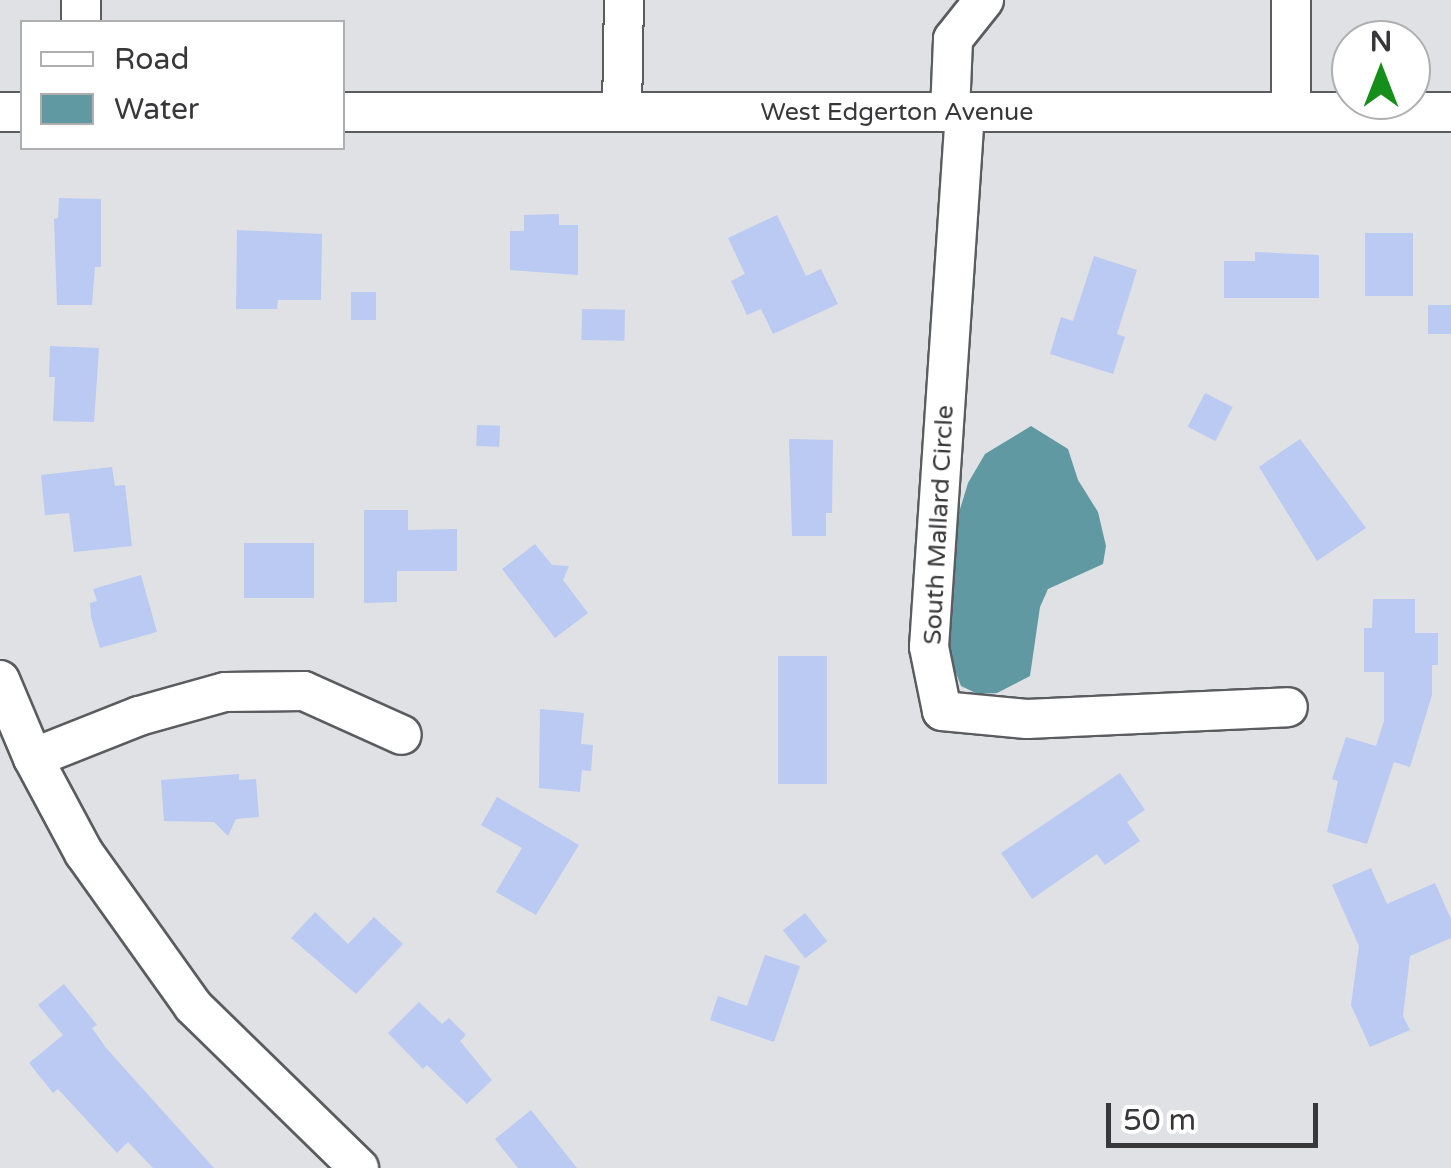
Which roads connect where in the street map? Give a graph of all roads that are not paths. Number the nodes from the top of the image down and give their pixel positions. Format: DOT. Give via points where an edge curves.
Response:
graph roads {
  1 [pos="624,0"];
  2 [pos="984,0"];
  3 [pos="1291,0"];
  4 [pos="345,112"];
  5 [pos="622,112"];
  6 [pos="957,112"];
  7 [pos="1291,112"];
  8 [pos="1451,112"];
  9 [pos="0,680"];
  10 [pos="1288,706"];
  11 [pos="402,735"];
  12 [pos="34,758"];
  13 [pos="359,1168"];
  1 -- 5 [label="street"];
  2 -- 6 [label="street" via="953,39"];
  3 -- 7 [label="street"];
  4 -- 5 [label="street, West Edgerton Avenue"];
  5 -- 6 [label="street, West Edgerton Avenue"];
  6 -- 7 [label="street, West Edgerton Avenue"];
  6 -- 10 [label="street, South Mallard Circle" via="929,647 942,711 1026,719"];
  7 -- 8 [label="street, West Edgerton Avenue"];
  9 -- 12 [label="street"];
  11 -- 12 [label="street" via="304,691 225,692 139,716"];
  12 -- 13 [label="street" via="84,853 193,1006"];
}
